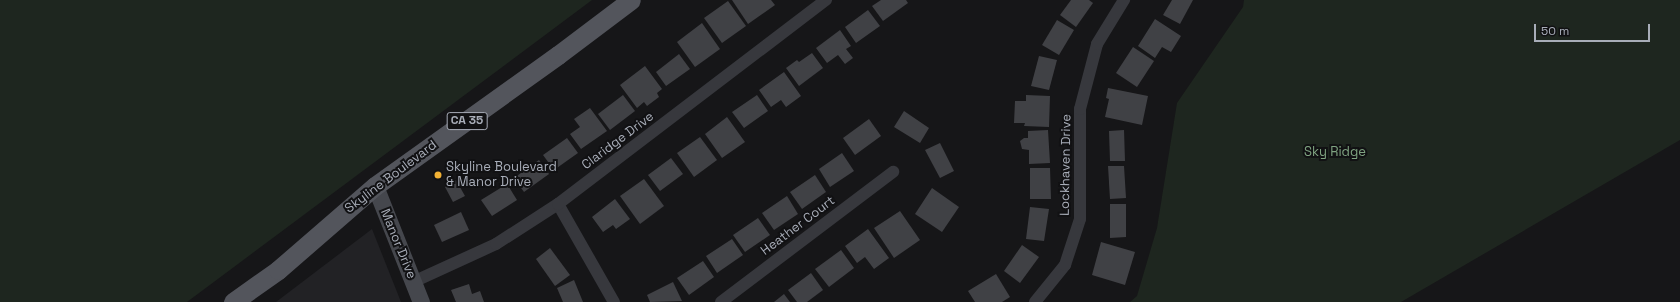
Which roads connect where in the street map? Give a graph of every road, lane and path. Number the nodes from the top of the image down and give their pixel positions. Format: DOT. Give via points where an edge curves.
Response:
graph roads {
  1 [pos="631,0"];
  2 [pos="826,0"];
  3 [pos="1124,0"];
  4 [pos="893,172"];
  5 [pos="375,186"];
  6 [pos="558,204"];
  7 [pos="414,282"];
  8 [pos="233,302"];
  9 [pos="421,302"];
  10 [pos="614,302"];
  11 [pos="721,302"];
  12 [pos="1035,302"];
  1 -- 5 [label="main road, Skyline Boulevard / CA 35"];
  2 -- 6 [label="street, Claridge Drive"];
  3 -- 12 [label="street, Lockhaven Drive" via="1097,44 1080,109 1080,219 1066,265"];
  4 -- 11 [label="street, Heather Court"];
  5 -- 7 [label="street, Manor Drive"];
  5 -- 8 [label="main road, Skyline Boulevard / CA 35" via="278,270"];
  6 -- 7 [label="street, Claridge Drive" via="496,244"];
  6 -- 10 [label="street"];
  7 -- 9 [label="street, Manor Drive"];
}
